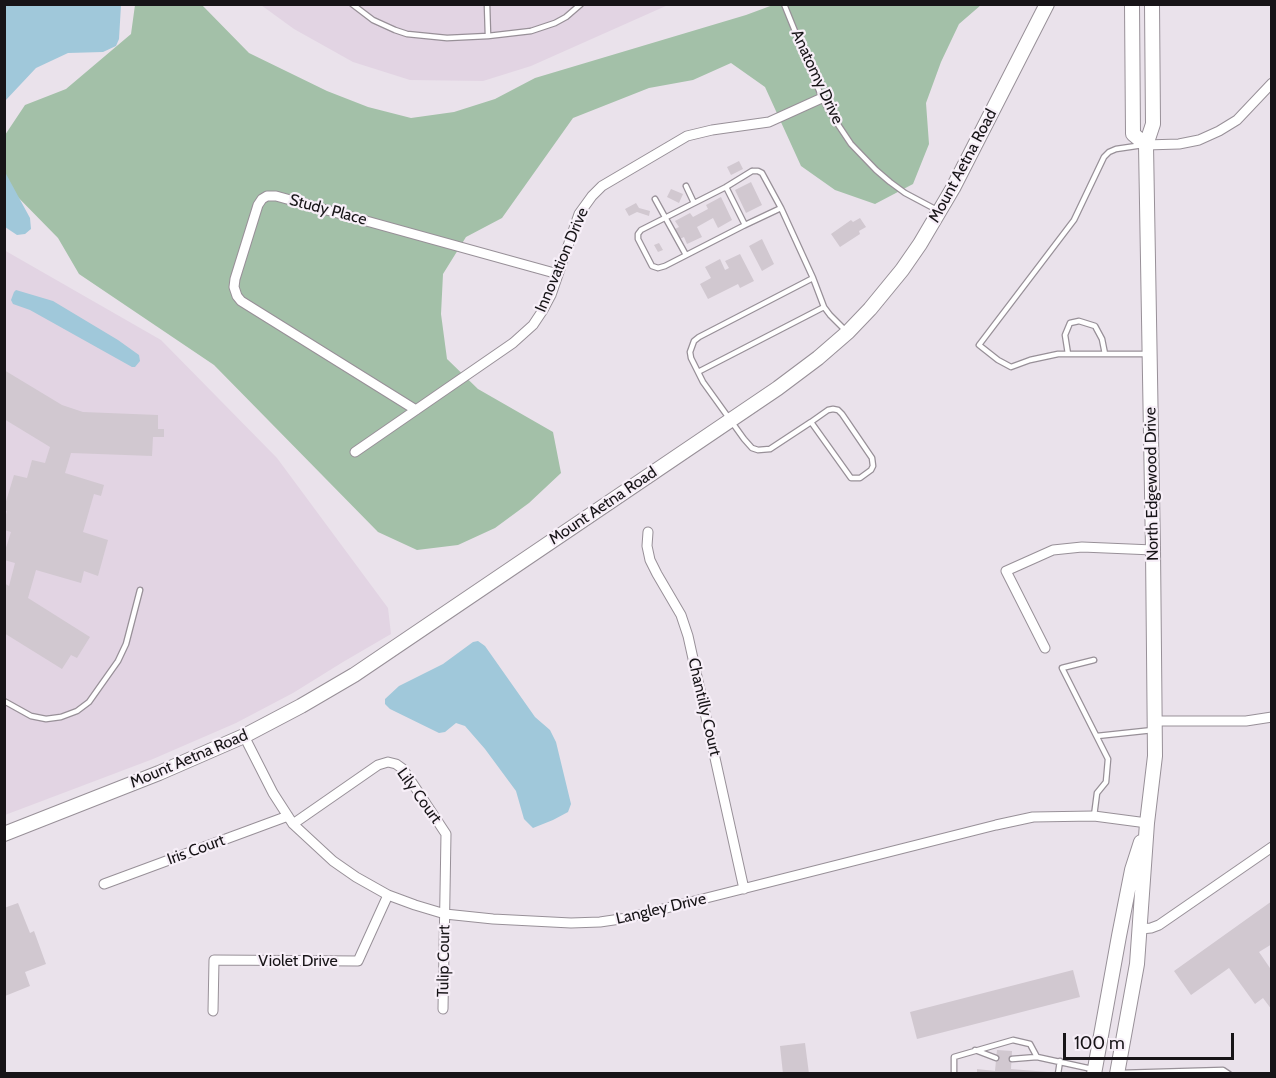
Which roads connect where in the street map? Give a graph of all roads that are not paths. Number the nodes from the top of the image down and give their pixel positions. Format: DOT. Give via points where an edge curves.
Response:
graph roads {
  1 [pos="352,4"];
  2 [pos="487,4"];
  3 [pos="581,4"];
  4 [pos="783,4"];
  5 [pos="1047,4"];
  6 [pos="1132,4"];
  7 [pos="1152,4"];
  8 [pos="489,36"];
  9 [pos="1272,83"];
  10 [pos="822,98"];
  11 [pos="1146,145"];
  12 [pos="686,186"];
  13 [pos="726,187"];
  14 [pos="655,199"];
  15 [pos="694,203"];
  16 [pos="781,208"];
  17 [pos="940,211"];
  18 [pos="666,218"];
  19 [pos="745,225"];
  20 [pos="686,255"];
  21 [pos="558,274"];
  22 [pos="813,278"];
  23 [pos="824,307"];
  24 [pos="848,333"];
  25 [pos="1068,354"];
  26 [pos="1105,354"];
  27 [pos="1150,354"];
  28 [pos="698,372"];
  29 [pos="416,411"];
  30 [pos="730,420"];
  31 [pos="811,422"];
  32 [pos="355,452"];
  33 [pos="648,532"];
  34 [pos="1153,550"];
  35 [pos="140,590"];
  36 [pos="1045,648"];
  37 [pos="1094,660"];
  38 [pos="4,701"];
  39 [pos="1272,717"];
  40 [pos="1156,725"];
  41 [pos="244,736"];
  42 [pos="1097,736"];
  43 [pos="1094,816"];
  44 [pos="290,820"];
  45 [pos="1147,823"];
  46 [pos="4,834"];
  47 [pos="1272,846"];
  48 [pos="104,884"];
  49 [pos="744,889"];
  50 [pos="388,895"];
  51 [pos="445,914"];
  52 [pos="1141,929"];
  53 [pos="443,1009"];
  54 [pos="213,1011"];
  55 [pos="975,1050"];
  56 [pos="1037,1057"];
  57 [pos="996,1058"];
  58 [pos="1012,1059"];
  59 [pos="1060,1061"];
  60 [pos="1094,1071"];
  61 [pos="1117,1073"];
  62 [pos="954,1074"];
  63 [pos="1059,1074"];
  64 [pos="1229,1074"];
  1 -- 8 [label="lane" via="373,20 407,34 447,38"];
  2 -- 8 [label="lane"];
  3 -- 8 [label="lane" via="566,17 544,27"];
  4 -- 10 [label="lane, Anatomy Drive"];
  5 -- 17 [label="main road, Mount Aetna Road"];
  6 -- 11 [label="main road" via="1132,134"];
  7 -- 11 [label="main road, North Edgewood Drive" via="1154,124"];
  9 -- 11 [label="street" via="1237,120 1219,131 1179,144"];
  10 -- 17 [label="lane, Anatomy Drive" via="846,136 876,170 905,193"];
  10 -- 21 [label="street, Innovation Drive" via="769,122 687,136 608,182 579,214"];
  11 -- 25 [label="lane" via="1116,149 1104,157 1074,220 979,345 1011,367"];
  11 -- 27 [label="main road, North Edgewood Drive"];
  12 -- 15 [label="lane"];
  13 -- 15 [label="lane"];
  13 -- 16 [label="lane" via="758,171"];
  13 -- 19 [label="lane"];
  14 -- 18 [label="lane"];
  15 -- 18 [label="lane"];
  16 -- 19 [label="lane"];
  16 -- 22 [label="lane"];
  17 -- 24 [label="main road, Mount Aetna Road" via="902,270"];
  18 -- 20 [label="lane"];
  18 -- 20 [label="lane" via="638,234 650,264 661,267"];
  19 -- 20 [label="lane"];
  21 -- 29 [label="street, Innovation Drive" via="543,310 526,332"];
  21 -- 29 [label="street, Study Place" via="276,196 262,199 235,281 238,298"];
  22 -- 23 [label="lane"];
  22 -- 28 [label="lane" via="694,341 690,352"];
  23 -- 24 [label="lane"];
  23 -- 28 [label="lane"];
  24 -- 30 [label="main road, Mount Aetna Road" via="798,374"];
  25 -- 26 [label="lane"];
  25 -- 26 [label="lane" via="1065,335 1070,323 1079,321 1095,326"];
  26 -- 27 [label="lane"];
  27 -- 34 [label="main road, North Edgewood Drive"];
  28 -- 30 [label="lane"];
  29 -- 32 [label="street, Innovation Drive"];
  30 -- 31 [label="lane" via="748,444 764,451"];
  30 -- 41 [label="main road, Mount Aetna Road" via="354,675"];
  31 -- 31 [label="lane" via="828,410 838,411 872,458 871,470 860,478 851,478"];
  33 -- 49 [label="street, Chantilly Court" via="650,560 681,615 688,636"];
  34 -- 36 [label="street" via="1053,550 1006,571"];
  34 -- 40 [label="main road, North Edgewood Drive"];
  35 -- 38 [label="lane" via="126,644 89,702 77,711 45,718 31,716"];
  37 -- 42 [label="lane" via="1062,668"];
  39 -- 40 [label="street"];
  40 -- 42 [label="lane"];
  40 -- 45 [label="main road, North Edgewood Drive"];
  41 -- 44 [label="street, Langley Drive"];
  41 -- 46 [label="main road, Mount Aetna Road"];
  42 -- 43 [label="lane" via="1108,759 1106,782 1097,793"];
  43 -- 45 [label="street, Langley Drive"];
  43 -- 49 [label="street, Langley Drive" via="1033,817"];
  44 -- 48 [label="street, Iris Court"];
  44 -- 50 [label="street, Langley Drive" via="333,861"];
  44 -- 51 [label="street, Lily Court" via="378,765 396,764 446,834"];
  45 -- 52 [label="main road, North Edgewood Drive"];
  45 -- 60 [label="main road, North Edgewood Drive" via="1130,881"];
  47 -- 52 [label="street" via="1158,925"];
  49 -- 51 [label="street, Langley Drive" via="600,922"];
  50 -- 51 [label="street, Langley Drive"];
  50 -- 54 [label="street, Violet Drive" via="358,961 214,960"];
  51 -- 53 [label="street, Tulip Court"];
  52 -- 61 [label="main road, North Edgewood Drive"];
  55 -- 56 [label="lane" via="1013,1040 1030,1044"];
  55 -- 57 [label="lane"];
  55 -- 62 [label="lane" via="954,1057"];
  56 -- 58 [label="lane"];
  56 -- 59 [label="lane"];
  59 -- 60 [label="lane"];
  59 -- 63 [label="lane"];
  61 -- 64 [label="lane" via="1222,1070"];
}
